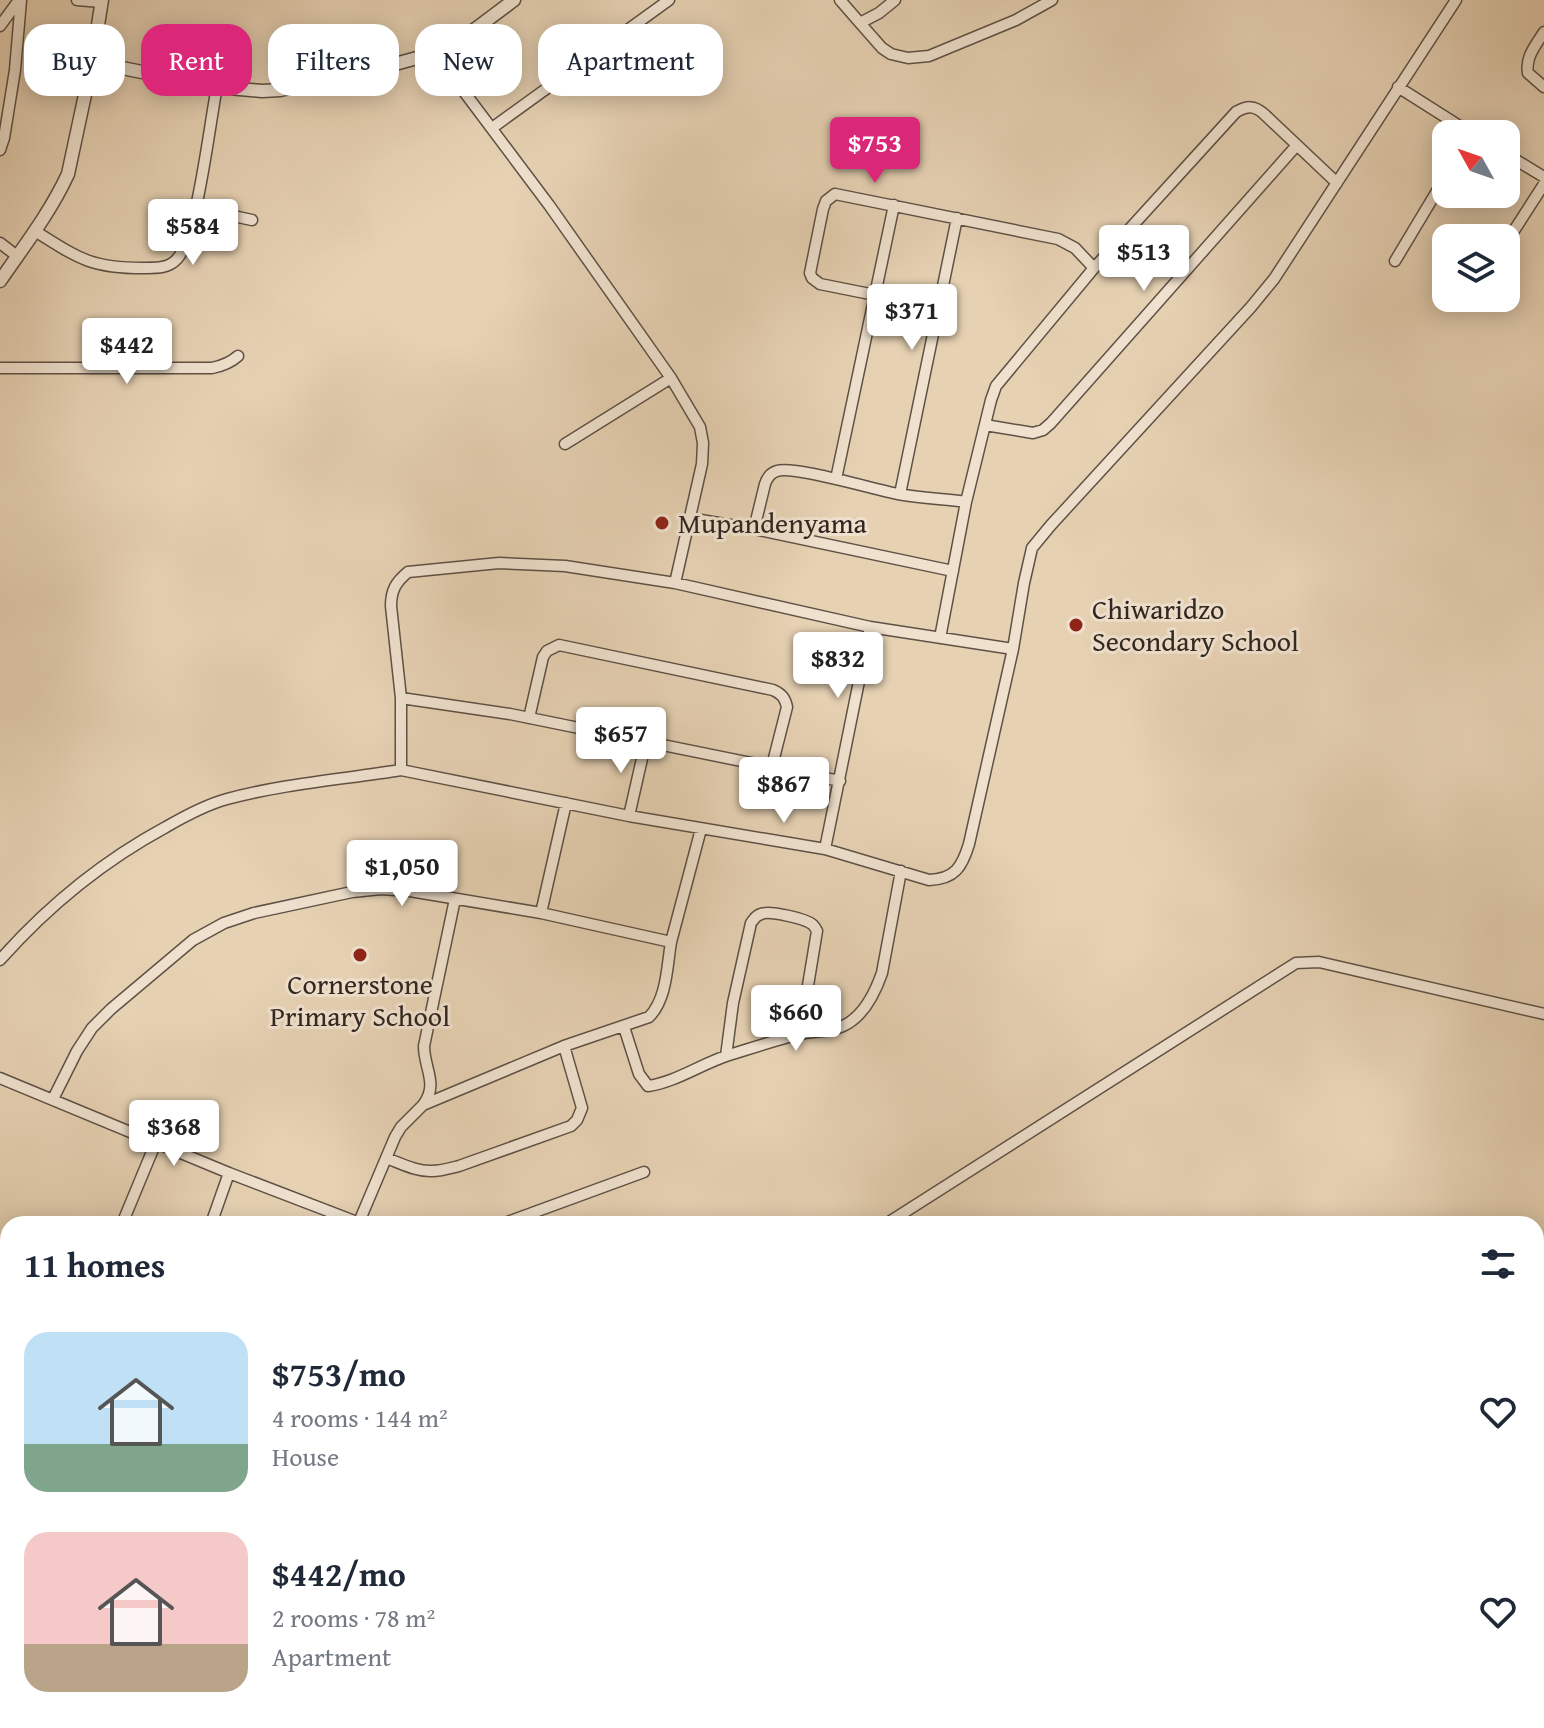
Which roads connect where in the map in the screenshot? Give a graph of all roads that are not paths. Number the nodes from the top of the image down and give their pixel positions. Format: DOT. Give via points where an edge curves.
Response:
graph roads {
  1 [pos="20,0"];
  2 [pos="77,0"];
  3 [pos="514,0"];
  4 [pos="669,0"];
  5 [pos="840,0"];
  6 [pos="895,0"];
  7 [pos="1052,0"];
  8 [pos="1456,0"];
  9 [pos="102,1"];
  10 [pos="860,23"];
  11 [pos="98,24"];
  12 [pos="482,24"];
  13 [pos="0,26"];
  14 [pos="1544,32"];
  15 [pos="415,59"];
  16 [pos="1398,87"];
  17 [pos="1544,87"];
  18 [pos="252,90"];
  19 [pos="85,96"];
  20 [pos="215,96"];
  21 [pos="468,96"];
  22 [pos="1450,120"];
  23 [pos="492,128"];
  24 [pos="1297,145"];
  25 [pos="0,150"];
  26 [pos="1520,162"];
  27 [pos="1544,177"];
  28 [pos="1337,183"];
  29 [pos="1544,184"];
  30 [pos="1432,199"];
  31 [pos="894,205"];
  32 [pos="196,208"];
  33 [pos="957,218"];
  34 [pos="252,220"];
  35 [pos="1518,224"];
  36 [pos="35,231"];
  37 [pos="0,243"];
  38 [pos="17,256"];
  39 [pos="1395,261"];
  40 [pos="1094,268"];
  41 [pos="0,281"];
  42 [pos="875,295"];
  43 [pos="238,356"];
  44 [pos="0,368"];
  45 [pos="671,378"];
  46 [pos="985,425"];
  47 [pos="565,444"];
  48 [pos="836,479"];
  49 [pos="900,494"];
  50 [pos="966,502"];
  51 [pos="689,518"];
  52 [pos="754,529"];
  53 [pos="953,571"];
  54 [pos="675,583"];
  55 [pos="870,627"];
  56 [pos="940,638"];
  57 [pos="1013,649"];
  58 [pos="401,698"];
  59 [pos="529,718"];
  60 [pos="646,741"];
  61 [pos="772,766"];
  62 [pos="401,770"];
  63 [pos="840,781"];
  64 [pos="566,803"];
  65 [pos="629,816"];
  66 [pos="701,829"];
  67 [pos="825,849"];
  68 [pos="901,871"];
  69 [pos="455,899"];
  70 [pos="541,913"];
  71 [pos="671,942"];
  72 [pos="0,960"];
  73 [pos="1544,1014"];
  74 [pos="624,1027"];
  75 [pos="800,1034"];
  76 [pos="564,1046"];
  77 [pos="726,1056"];
  78 [pos="0,1078"];
  79 [pos="53,1099"];
  80 [pos="423,1105"];
  81 [pos="156,1142"];
  82 [pos="386,1158"];
  83 [pos="644,1172"];
  84 [pos="229,1173"];
  85 [pos="125,1216"];
  86 [pos="214,1216"];
  87 [pos="343,1216"];
  88 [pos="364,1216"];
  89 [pos="524,1216"];
  90 [pos="899,1216"];
  1 -- 13 [label="street"];
  1 -- 25 [label="street" via="15,70"];
  2 -- 9 [label="street"];
  3 -- 12 [label="street"];
  4 -- 23 [label="street"];
  5 -- 10 [label="street"];
  6 -- 10 [label="street"];
  7 -- 10 [label="street" via="929,56 891,54"];
  8 -- 16 [label="street"];
  9 -- 11 [label="street"];
  14 -- 17 [label="street" via="1527,66"];
  15 -- 18 [label="street" via="280,90"];
  16 -- 22 [label="street"];
  16 -- 28 [label="street"];
  19 -- 36 [label="street" via="68,174"];
  20 -- 32 [label="street"];
  21 -- 23 [label="street"];
  23 -- 45 [label="street"];
  24 -- 28 [label="street"];
  24 -- 40 [label="street" via="1257,108 1236,112"];
  24 -- 46 [label="street" via="1051,423 1033,433"];
  26 -- 27 [label="street"];
  28 -- 57 [label="street" via="1251,307 1032,548"];
  29 -- 35 [label="street"];
  30 -- 39 [label="street"];
  31 -- 33 [label="street"];
  31 -- 42 [label="street"];
  31 -- 42 [label="street" via="835,194 823,209 812,278"];
  32 -- 34 [label="street"];
  32 -- 36 [label="street" via="184,250 160,268 101,266"];
  33 -- 40 [label="street" via="1058,239"];
  33 -- 49 [label="street"];
  36 -- 38 [label="street"];
  37 -- 38 [label="street"];
  38 -- 41 [label="street"];
  40 -- 46 [label="street" via="996,386"];
  42 -- 48 [label="street"];
  43 -- 44 [label="street" via="212,368"];
  45 -- 47 [label="street"];
  45 -- 51 [label="street" via="700,427 703,443"];
  46 -- 50 [label="street"];
  48 -- 49 [label="street"];
  48 -- 52 [label="street" via="786,470 772,474"];
  49 -- 50 [label="street"];
  50 -- 53 [label="street"];
  51 -- 52 [label="street"];
  51 -- 54 [label="street"];
  52 -- 53 [label="street"];
  53 -- 56 [label="street"];
  54 -- 55 [label="street"];
  54 -- 58 [label="street" via="528,563 408,572 391,593"];
  55 -- 56 [label="street"];
  55 -- 63 [label="street"];
  56 -- 57 [label="street"];
  57 -- 68 [label="street" via="965,858 941,879"];
  58 -- 59 [label="street"];
  58 -- 62 [label="street"];
  59 -- 60 [label="street"];
  59 -- 61 [label="street" via="543,657 559,645 780,693 787,707"];
  60 -- 61 [label="street"];
  60 -- 65 [label="street"];
  61 -- 63 [label="street"];
  62 -- 64 [label="street"];
  62 -- 72 [label="street" via="225,799 192,812 101,867"];
  63 -- 67 [label="street"];
  64 -- 65 [label="street"];
  64 -- 70 [label="street"];
  65 -- 66 [label="street"];
  66 -- 67 [label="street"];
  66 -- 71 [label="street"];
  67 -- 68 [label="street"];
  68 -- 75 [label="street" via="882,973 872,999 842,1027"];
  69 -- 70 [label="street"];
  69 -- 79 [label="street" via="381,889 352,892 224,923 193,940 92,1028"];
  69 -- 80 [label="street" via="426,1032 424,1055 432,1084"];
  70 -- 71 [label="street"];
  71 -- 74 [label="street" via="655,1011"];
  73 -- 90 [label="street" via="1319,962 1296,963"];
  74 -- 76 [label="street"];
  74 -- 77 [label="street" via="648,1086"];
  75 -- 77 [label="street"];
  75 -- 77 [label="street" via="817,931 813,924 763,912 751,923"];
  76 -- 80 [label="street"];
  76 -- 82 [label="street" via="582,1108 571,1126 432,1171"];
  78 -- 79 [label="street"];
  79 -- 81 [label="street"];
  80 -- 82 [label="street" via="401,1127"];
  81 -- 84 [label="street"];
  81 -- 85 [label="street"];
  82 -- 88 [label="street"];
  83 -- 89 [label="street"];
  84 -- 86 [label="street"];
  84 -- 87 [label="street"];
}
